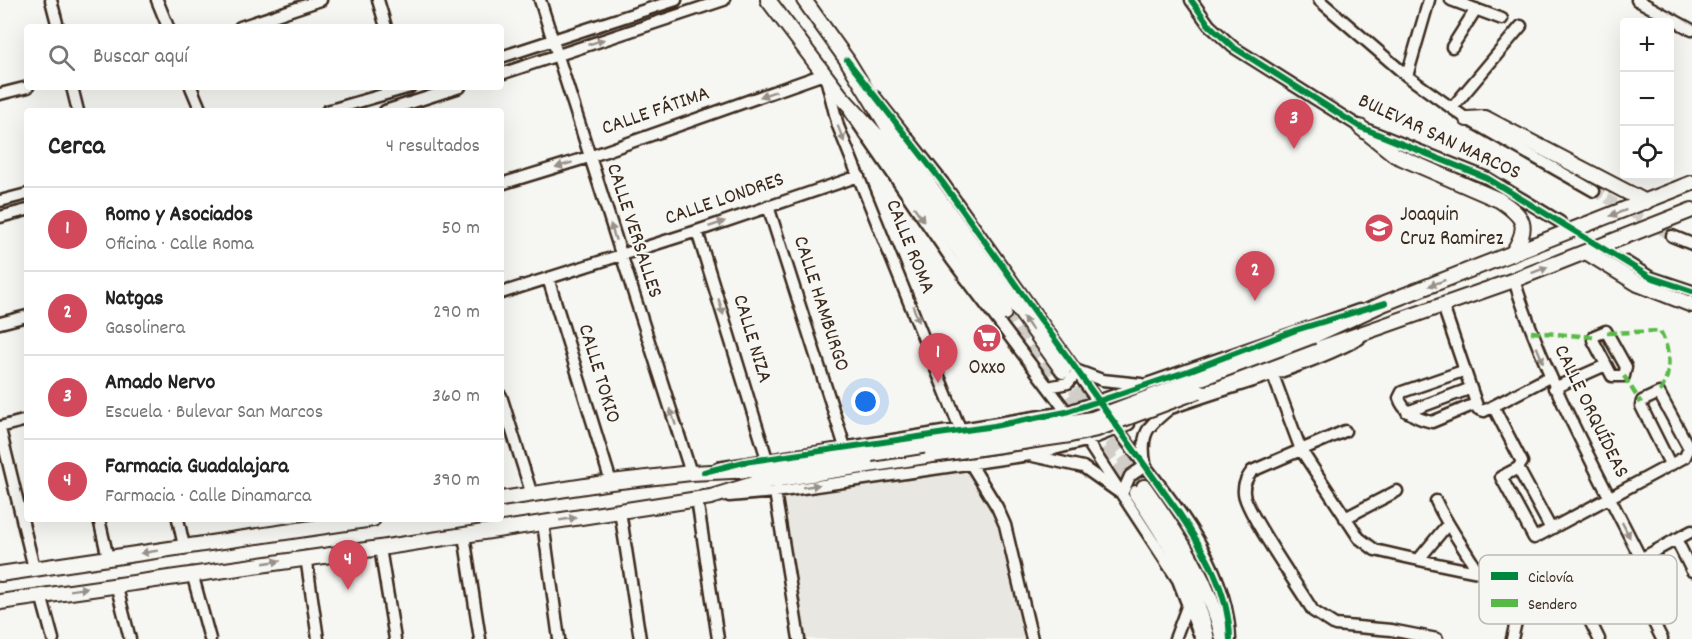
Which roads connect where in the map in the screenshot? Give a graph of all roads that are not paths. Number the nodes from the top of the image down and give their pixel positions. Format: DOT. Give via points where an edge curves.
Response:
graph roads {
  1 [pos="51,0"];
  2 [pos="157,0"];
  3 [pos="321,0"];
  4 [pos="378,0"];
  5 [pos="540,0"];
  6 [pos="676,0"];
  7 [pos="724,0"];
  8 [pos="768,0"];
  9 [pos="804,0"];
  10 [pos="1191,0"];
  11 [pos="1319,0"];
  12 [pos="1429,0"];
  13 [pos="1451,0"];
  14 [pos="1641,1"];
  15 [pos="1476,9"];
  16 [pos="1502,19"];
  17 [pos="57,24"];
  18 [pos="167,24"];
  19 [pos="249,24"];
  20 [pos="385,24"];
  21 [pos="1521,26"];
  22 [pos="1692,30"];
  23 [pos="553,40"];
  24 [pos="1452,46"];
  25 [pos="557,55"];
  26 [pos="504,56"];
  27 [pos="847,60"];
  28 [pos="504,73"];
  29 [pos="825,76"];
  30 [pos="1407,76"];
  31 [pos="24,88"];
  32 [pos="73,90"];
  33 [pos="192,90"];
  34 [pos="399,90"];
  35 [pos="406,90"];
  36 [pos="452,90"];
  37 [pos="0,94"];
  38 [pos="840,95"];
  39 [pos="410,107"];
  40 [pos="77,108"];
  41 [pos="200,108"];
  42 [pos="337,108"];
  43 [pos="1452,108"];
  44 [pos="1467,119"];
  45 [pos="1360,127"];
  46 [pos="589,157"];
  47 [pos="859,176"];
  48 [pos="504,183"];
  49 [pos="1692,183"];
  50 [pos="1594,190"];
  51 [pos="24,195"];
  52 [pos="0,201"];
  53 [pos="1646,202"];
  54 [pos="768,206"];
  55 [pos="1692,210"];
  56 [pos="24,211"];
  57 [pos="0,217"];
  58 [pos="1560,222"];
  59 [pos="697,231"];
  60 [pos="1672,237"];
  61 [pos="1692,244"];
  62 [pos="1586,252"];
  63 [pos="1512,254"];
  64 [pos="621,255"];
  65 [pos="1626,262"];
  66 [pos="548,278"];
  67 [pos="1514,280"];
  68 [pos="1692,291"];
  69 [pos="504,292"];
  70 [pos="1385,303"];
  71 [pos="1692,305"];
  72 [pos="1443,306"];
  73 [pos="1004,313"];
  74 [pos="24,317"];
  75 [pos="0,323"];
  76 [pos="1386,326"];
  77 [pos="1605,364"];
  78 [pos="1063,371"];
  79 [pos="1078,371"];
  80 [pos="1463,372"];
  81 [pos="1274,375"];
  82 [pos="1549,377"];
  83 [pos="1151,384"];
  84 [pos="1048,387"];
  85 [pos="1554,388"];
  86 [pos="1469,390"];
  87 [pos="1099,402"];
  88 [pos="1475,404"];
  89 [pos="504,406"];
  90 [pos="1493,406"];
  91 [pos="1169,409"];
  92 [pos="1066,412"];
  93 [pos="1407,412"];
  94 [pos="24,421"];
  95 [pos="994,426"];
  96 [pos="0,428"];
  97 [pos="1117,429"];
  98 [pos="961,431"];
  99 [pos="1345,431"];
  100 [pos="1086,441"];
  101 [pos="845,447"];
  102 [pos="1301,450"];
  103 [pos="1030,455"];
  104 [pos="767,459"];
  105 [pos="999,459"];
  106 [pos="970,463"];
  107 [pos="1670,464"];
  108 [pos="1145,466"];
  109 [pos="1518,468"];
  110 [pos="698,473"];
  111 [pos="611,482"];
  112 [pos="1397,491"];
  113 [pos="775,492"];
  114 [pos="1134,492"];
  115 [pos="532,495"];
  116 [pos="1610,497"];
  117 [pos="704,498"];
  118 [pos="504,499"];
  119 [pos="1436,501"];
  120 [pos="620,511"];
  121 [pos="1345,518"];
  122 [pos="100,522"];
  123 [pos="179,522"];
  124 [pos="349,522"];
  125 [pos="543,523"];
  126 [pos="1447,525"];
  127 [pos="1551,529"];
  128 [pos="1692,531"];
  129 [pos="464,535"];
  130 [pos="1676,539"];
  131 [pos="184,546"];
  132 [pos="380,548"];
  133 [pos="1639,555"];
  134 [pos="1644,555"];
  135 [pos="306,557"];
  136 [pos="108,558"];
  137 [pos="1419,559"];
  138 [pos="34,568"];
  139 [pos="1476,570"];
  140 [pos="1479,571"];
  141 [pos="1692,571"];
  142 [pos="192,573"];
  143 [pos="0,574"];
  144 [pos="116,584"];
  145 [pos="42,595"];
  146 [pos="0,602"];
  147 [pos="1188,604"];
  148 [pos="1516,624"];
  149 [pos="1592,624"];
  150 [pos="1654,624"];
  151 [pos="53,639"];
  152 [pos="130,639"];
  153 [pos="210,639"];
  154 [pos="318,639"];
  155 [pos="395,639"];
  156 [pos="480,639"];
  157 [pos="559,639"];
  158 [pos="640,639"];
  159 [pos="718,639"];
  160 [pos="799,639"];
  161 [pos="1032,639"];
  162 [pos="1175,639"];
  163 [pos="1202,639"];
  164 [pos="1207,639"];
  165 [pos="1223,639"];
  166 [pos="1230,639"];
  167 [pos="1437,639"];
  168 [pos="1512,639"];
  169 [pos="1599,639"];
  170 [pos="1662,639"];
  1 -- 17 [label="street"];
  2 -- 18 [label="street"];
  3 -- 19 [label="street"];
  4 -- 20 [label="street"];
  5 -- 23 [label="street, CALLE VERSALLES"];
  6 -- 23 [label="street"];
  25 -- 7 [label="street, one-way"];
  8 -- 29 [label="main road"];
  9 -- 27 [label="main road"];
  10 -- 45 [label="street, BULEVAR SAN MARCOS" via="1209,25 1233,47"];
  11 -- 30 [label="street, BULEVAR SAN MARCOS"];
  12 -- 30 [label="street"];
  13 -- 15 [label="street"];
  14 -- 22 [label="street"];
  15 -- 16 [label="street"];
  15 -- 24 [label="street"];
  21 -- 43 [label="street"];
  23 -- 25 [label="street, CALLE VERSALLES"];
  23 -- 26 [label="street"];
  25 -- 28 [label="street"];
  25 -- 46 [label="street, CALLE VERSALLES"];
  78 -- 27 [label="main road, one-way" via="891,132"];
  27 -- 79 [label="street" via="943,183"];
  29 -- 38 [label="main road"];
  29 -- 46 [label="street, CALLE FÁTIMA, one-way"];
  29 -- 47 [label="street, CALLE ROMA, one-way" via="838,126"];
  30 -- 43 [label="street, BULEVAR SAN MARCOS"];
  31 -- 37 [label="street"];
  32 -- 40 [label="street"];
  33 -- 41 [label="street"];
  34 -- 42 [label="street"];
  35 -- 39 [label="street"];
  36 -- 39 [label="street"];
  38 -- 73 [label="main road" via="881,140"];
  38 -- 84 [label="street, one-way" via="952,260"];
  43 -- 44 [label="street, BULEVAR SAN MARCOS"];
  44 -- 50 [label="street, BULEVAR SAN MARCOS"];
  44 -- 53 [label="main road" via="1485,118"];
  45 -- 58 [label="street, BULEVAR SAN MARCOS" via="1487,178"];
  45 -- 63 [label="main road" via="1395,154 1515,210 1521,217 1523,233"];
  46 -- 48 [label="street, CALLE FÁTIMA, one-way"];
  64 -- 46 [label="street, CALLE VERSALLES, one-way"];
  47 -- 54 [label="street, CALLE LONDRES"];
  47 -- 98 [label="street, CALLE ROMA, one-way"];
  49 -- 53 [label="main road"];
  51 -- 52 [label="street"];
  53 -- 63 [label="main road, one-way"];
  59 -- 54 [label="street, CALLE LONDRES, one-way"];
  54 -- 101 [label="street, CALLE HAMBURGO"];
  55 -- 62 [label="main road"];
  56 -- 57 [label="street"];
  59 -- 64 [label="street, CALLE LONDRES"];
  59 -- 104 [label="street, CALLE NIZA, one-way"];
  60 -- 61 [label="street"];
  67 -- 62 [label="main road, one-way"];
  62 -- 71 [label="main road" via="1638,284"];
  63 -- 70 [label="main road, one-way"];
  64 -- 66 [label="street, CALLE LONDRES"];
  110 -- 64 [label="street, CALLE VERSALLES, one-way"];
  65 -- 68 [label="street" via="1650,277"];
  66 -- 69 [label="street, CALLE LONDRES"];
  66 -- 111 [label="street, CALLE TOKIO"];
  67 -- 72 [label="main road"];
  67 -- 82 [label="street, CALLE ORQUÍDEAS, one-way"];
  70 -- 83 [label="street" via="1296,330"];
  70 -- 110 [label="main road, bridge" via="1312,336 1092,419 871,454"];
  72 -- 76 [label="main road"];
  72 -- 80 [label="street"];
  74 -- 75 [label="street"];
  76 -- 81 [label="street" via="1332,354"];
  76 -- 117 [label="main road, bridge" via="1097,429 760,482"];
  77 -- 85 [label="street"];
  79 -- 83 [label="street" via="1102,380"];
  79 -- 84 [label="street" via="1068,383"];
  79 -- 87 [label="street"];
  80 -- 86 [label="street"];
  80 -- 93 [label="street" via="1402,392 1399,398"];
  81 -- 91 [label="street"];
  81 -- 102 [label="street"];
  82 -- 85 [label="street, CALLE ORQUÍDEAS"];
  82 -- 90 [label="street"];
  83 -- 87 [label="street"];
  83 -- 91 [label="street" via="1142,396 1147,406"];
  84 -- 92 [label="street"];
  85 -- 116 [label="street, CALLE ORQUÍDEAS"];
  86 -- 88 [label="street"];
  86 -- 93 [label="street"];
  87 -- 92 [label="street"];
  87 -- 97 [label="street"];
  88 -- 90 [label="street" via="1480,411"];
  88 -- 93 [label="street" via="1432,422"];
  89 -- 115 [label="street"];
  90 -- 109 [label="street" via="1522,462"];
  91 -- 97 [label="street"];
  91 -- 108 [label="street" via="1145,432"];
  92 -- 95 [label="street"];
  92 -- 100 [label="street"];
  94 -- 96 [label="street"];
  95 -- 98 [label="street"];
  95 -- 105 [label="street" via="1002,439"];
  96 -- 138 [label="street"];
  97 -- 100 [label="street"];
  97 -- 108 [label="street"];
  98 -- 101 [label="street"];
  99 -- 102 [label="street"];
  100 -- 103 [label="street"];
  100 -- 114 [label="street"];
  101 -- 104 [label="street"];
  102 -- 121 [label="street"];
  102 -- 167 [label="street" via="1252,471 1244,494 1313,611 1335,625"];
  103 -- 105 [label="street"];
  103 -- 114 [label="street" via="1083,467"];
  104 -- 110 [label="street"];
  105 -- 106 [label="street"];
  113 -- 106 [label="street, one-way"];
  106 -- 161 [label="street" via="1005,525"];
  107 -- 107 [label="street" via="1685,457 1689,448 1663,396 1656,393 1642,401 1641,406"];
  107 -- 116 [label="street"];
  108 -- 114 [label="street" via="1130,476"];
  108 -- 166 [label="street" via="1208,559 1226,605"];
  109 -- 127 [label="street"];
  109 -- 127 [label="street" via="1501,477 1534,538"];
  110 -- 111 [label="main road"];
  111 -- 115 [label="main road"];
  112 -- 121 [label="street"];
  113 -- 117 [label="street"];
  113 -- 160 [label="street"];
  114 -- 147 [label="street"];
  114 -- 164 [label="main road" via="1189,582"];
  114 -- 165 [label="main road" via="1184,546 1209,592"];
  115 -- 118 [label="main road"];
  116 -- 127 [label="street"];
  116 -- 133 [label="street, CALLE ORQUÍDEAS, one-way"];
  117 -- 120 [label="main road"];
  117 -- 159 [label="street"];
  119 -- 126 [label="street"];
  125 -- 120 [label="main road, one-way"];
  120 -- 158 [label="street"];
  121 -- 137 [label="street" via="1359,538 1375,550"];
  122 -- 136 [label="street"];
  123 -- 131 [label="street"];
  124 -- 131 [label="main road"];
  125 -- 129 [label="main road"];
  125 -- 157 [label="street"];
  126 -- 137 [label="street"];
  126 -- 139 [label="street"];
  128 -- 130 [label="street"];
  129 -- 132 [label="main road"];
  129 -- 156 [label="street"];
  130 -- 134 [label="street"];
  130 -- 141 [label="street"];
  131 -- 136 [label="main road, one-way"];
  132 -- 135 [label="main road"];
  132 -- 155 [label="street"];
  142 -- 135 [label="main road, one-way"];
  135 -- 154 [label="street"];
  136 -- 138 [label="main road"];
  137 -- 139 [label="street"];
  138 -- 143 [label="main road"];
  139 -- 140 [label="street"];
  142 -- 144 [label="main road"];
  142 -- 153 [label="street"];
  145 -- 144 [label="main road, one-way"];
  144 -- 152 [label="street"];
  145 -- 146 [label="main road"];
  145 -- 151 [label="street"];
  147 -- 162 [label="street"];
  147 -- 163 [label="street"];
  148 -- 168 [label="street"];
  149 -- 169 [label="street"];
  150 -- 170 [label="street"];
}
